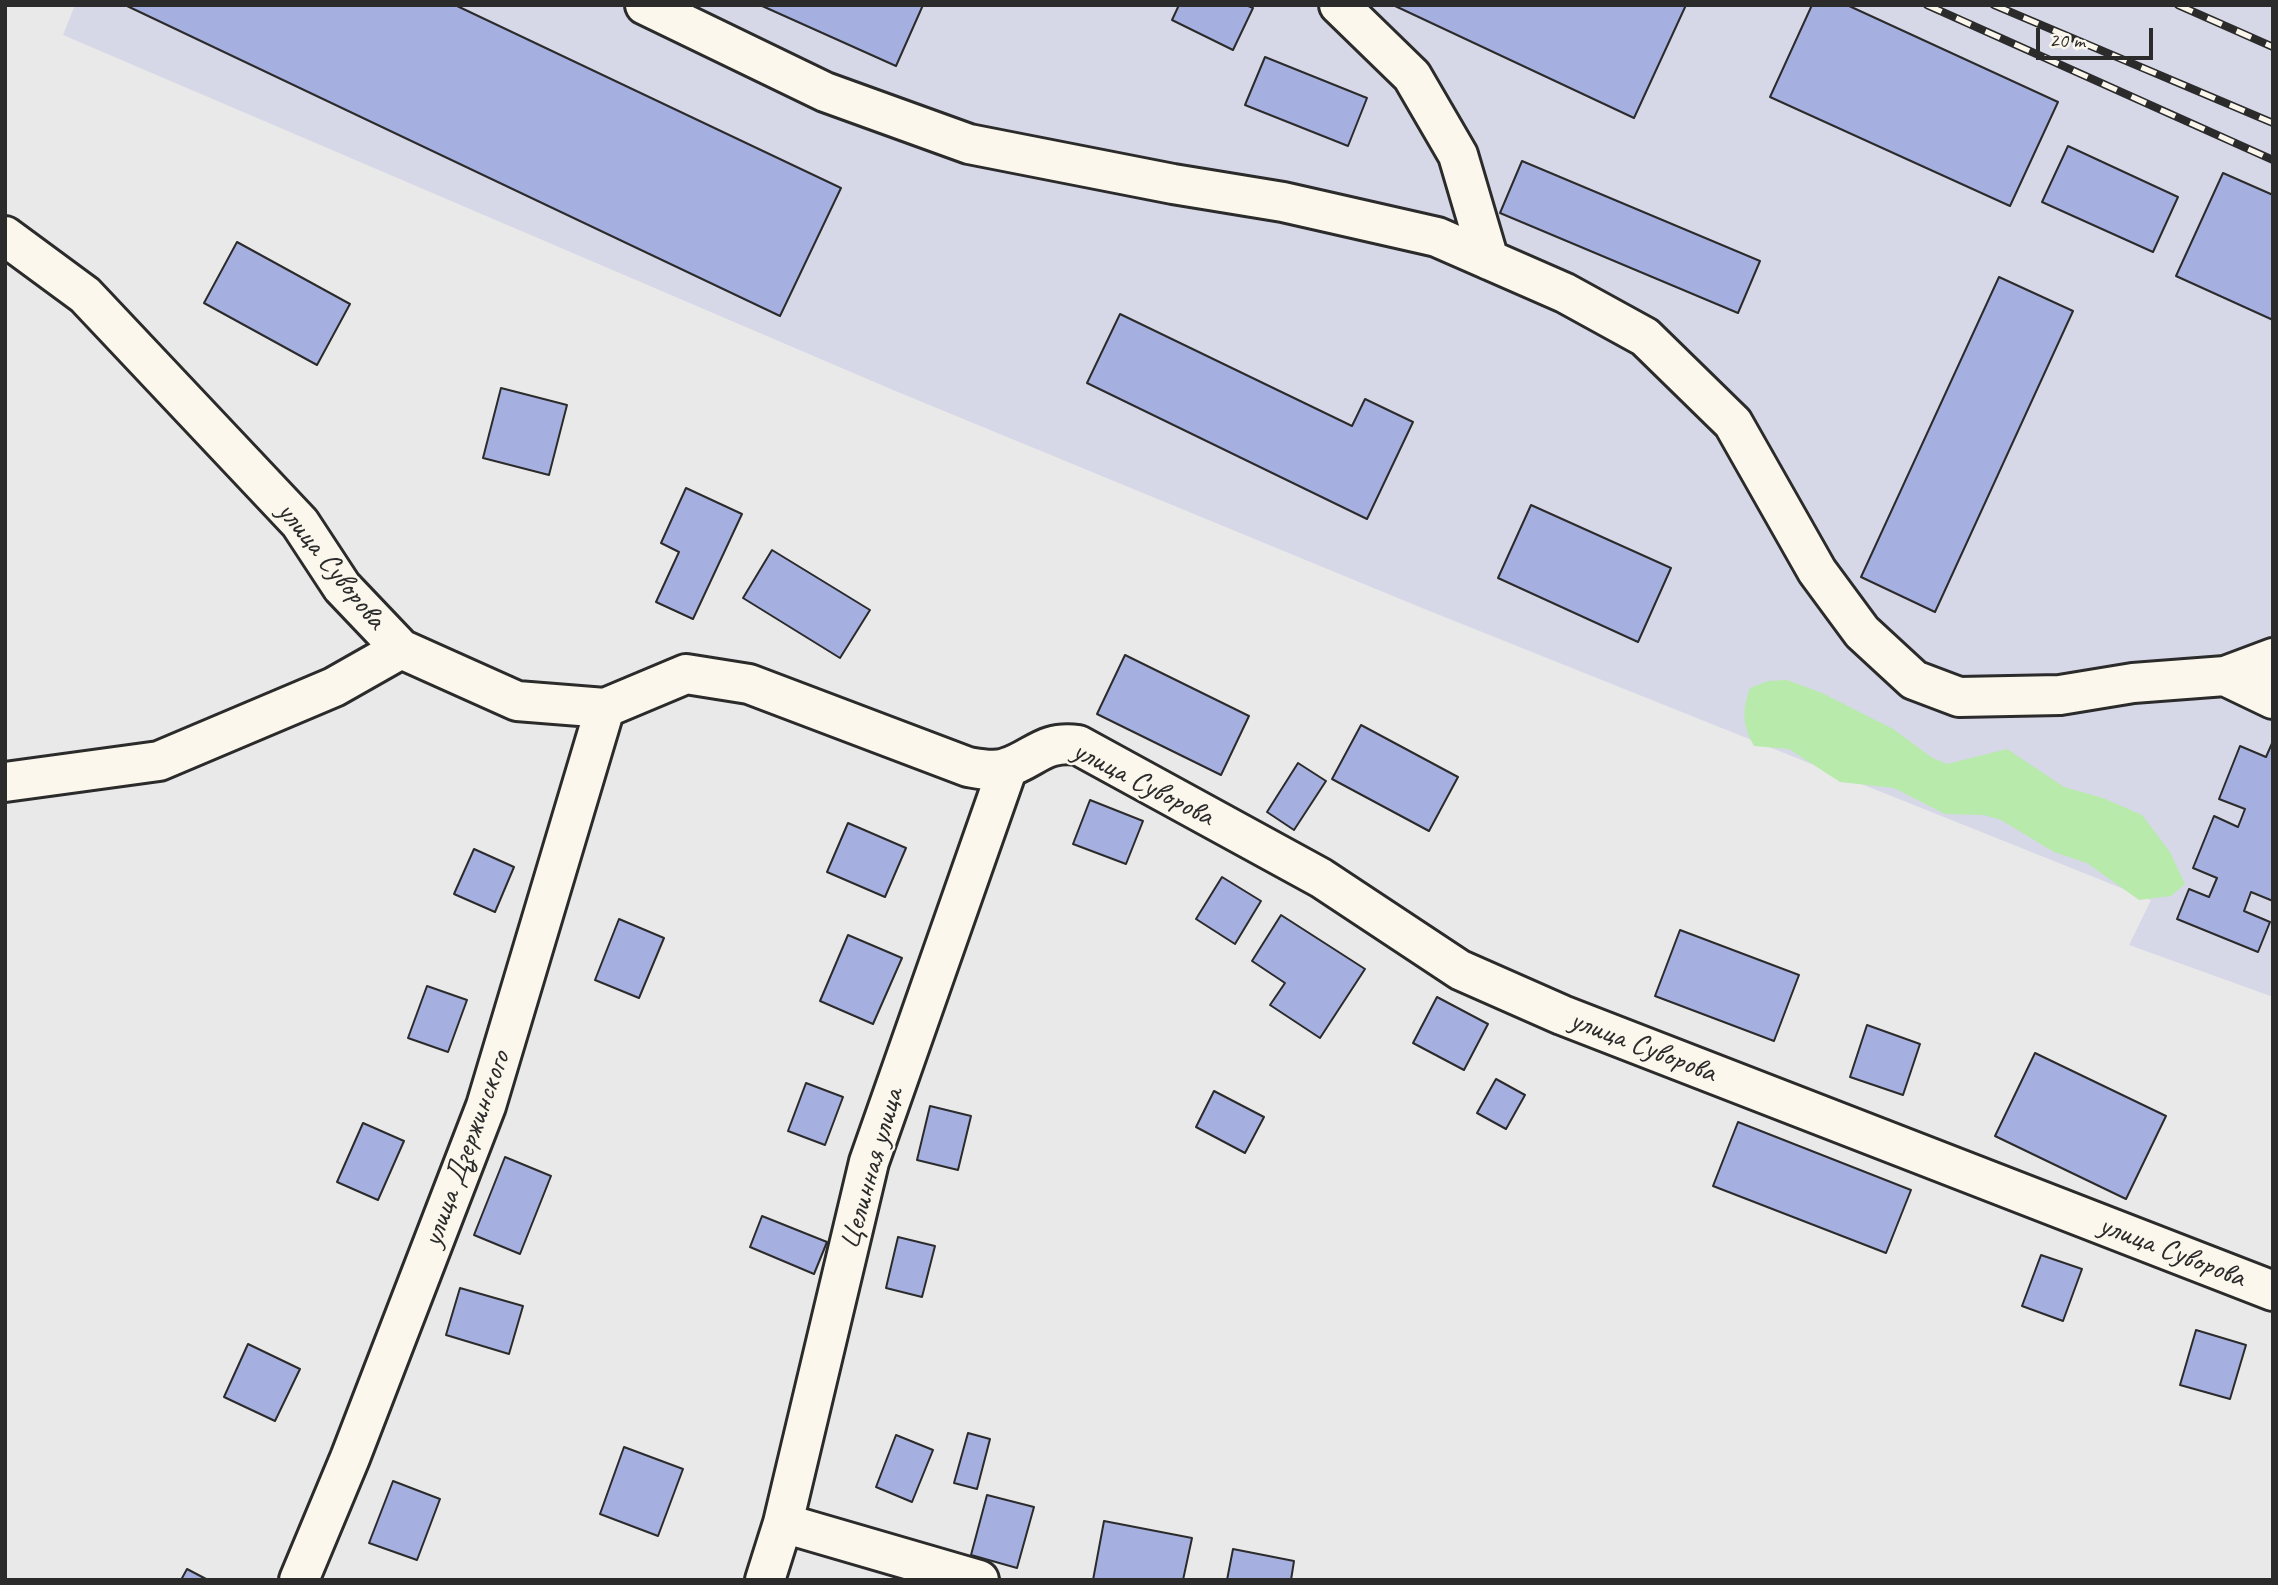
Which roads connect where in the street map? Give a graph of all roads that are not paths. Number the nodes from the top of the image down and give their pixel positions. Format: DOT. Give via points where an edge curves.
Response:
graph roads {
  1 [pos="645,5"];
  2 [pos="1339,5"];
  3 [pos="5,236"];
  4 [pos="1489,260"];
  5 [pos="401,649"];
  6 [pos="2273,658"];
  7 [pos="2225,676"];
  8 [pos="2273,699"];
  9 [pos="605,708"];
  10 [pos="1008,767"];
  11 [pos="5,782"];
  12 [pos="2273,1291"];
  13 [pos="783,1522"];
  14 [pos="299,1580"];
  15 [pos="765,1580"];
  16 [pos="979,1580"];
  1 -- 4 [label="street" via="825,92 970,144 1283,202 1437,237"];
  2 -- 4 [label="street" via="1412,76 1458,155"];
  3 -- 5 [label="street, улица Суворова" via="85,295 300,523 342,587"];
  4 -- 7 [label="street" via="1565,293 1645,337 1733,423 1817,571 1862,632 1914,680 1959,696 2060,695 2133,682"];
  5 -- 9 [label="street, улица Суворова" via="517,701"];
  5 -- 11 [label="street" via="334,687 159,761"];
  6 -- 7 [label="street"];
  7 -- 8 [label="street"];
  9 -- 10 [label="street, улица Суворова" via="686,674 749,684 968,767"];
  9 -- 14 [label="street, улица Дзержинского" via="486,1106"];
  10 -- 12 [label="street, улица Суворова" via="1038,750 1062,743 1077,745 1321,878 1460,970 1562,1015"];
  10 -- 13 [label="street, Целинная улица" via="869,1162"];
  13 -- 15 [label="street, Целинная улица"];
  13 -- 16 [label="street"];
}
